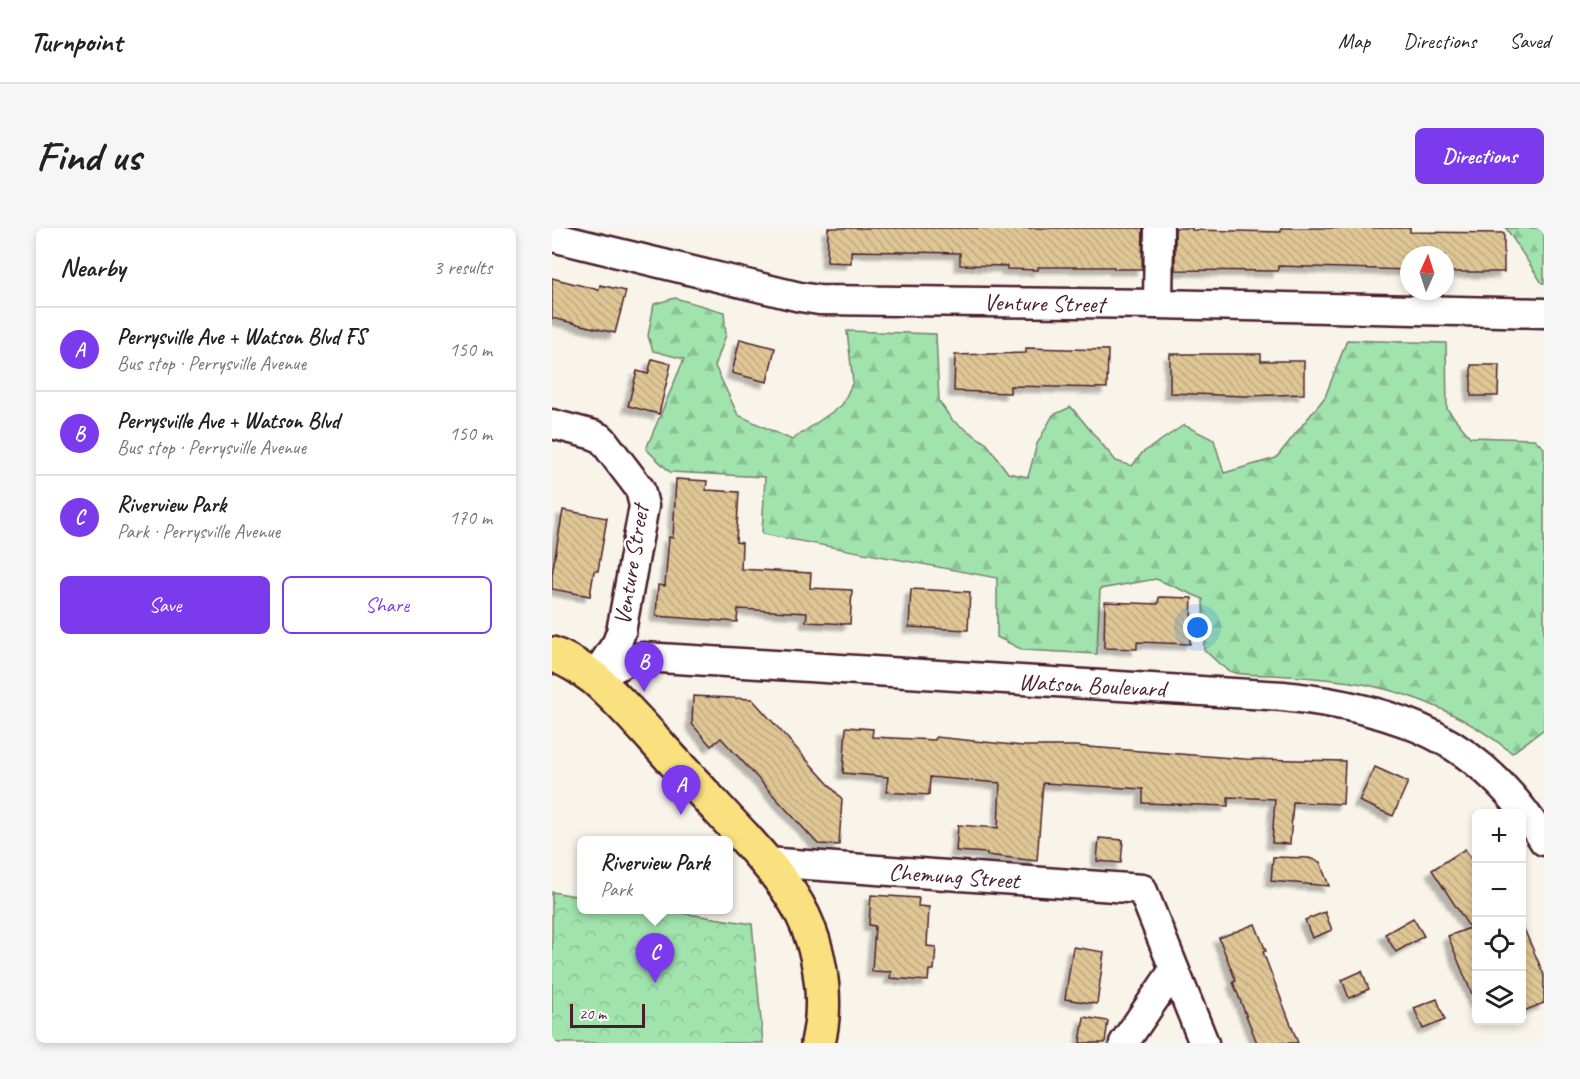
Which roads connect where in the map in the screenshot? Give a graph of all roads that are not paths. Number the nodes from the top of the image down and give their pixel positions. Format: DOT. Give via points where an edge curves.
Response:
graph roads {
  1 [pos="1159,228"];
  2 [pos="552,237"];
  3 [pos="1158,304"];
  4 [pos="1544,313"];
  5 [pos="552,424"];
  6 [pos="552,654"];
  7 [pos="594,678"];
  8 [pos="1544,841"];
  9 [pos="766,862"];
  10 [pos="1174,970"];
  11 [pos="818,1043"];
  12 [pos="1124,1043"];
  13 [pos="1204,1043"];
  1 -- 3 [label="street"];
  2 -- 3 [label="street, Venture Street" via="819,300"];
  3 -- 4 [label="street, Venture Street"];
  5 -- 7 [label="street, Venture Street" via="602,439 643,497 621,632"];
  6 -- 7 [label="main road"];
  7 -- 8 [label="street, Watson Boulevard" via="629,660 644,657 1283,696 1350,705 1411,723 1467,754 1516,800"];
  7 -- 9 [label="main road"];
  9 -- 10 [label="street, Chemung Street" via="1142,889"];
  9 -- 11 [label="main road" via="789,891 814,944 821,982"];
  10 -- 12 [label="street"];
  10 -- 13 [label="street"];
}
